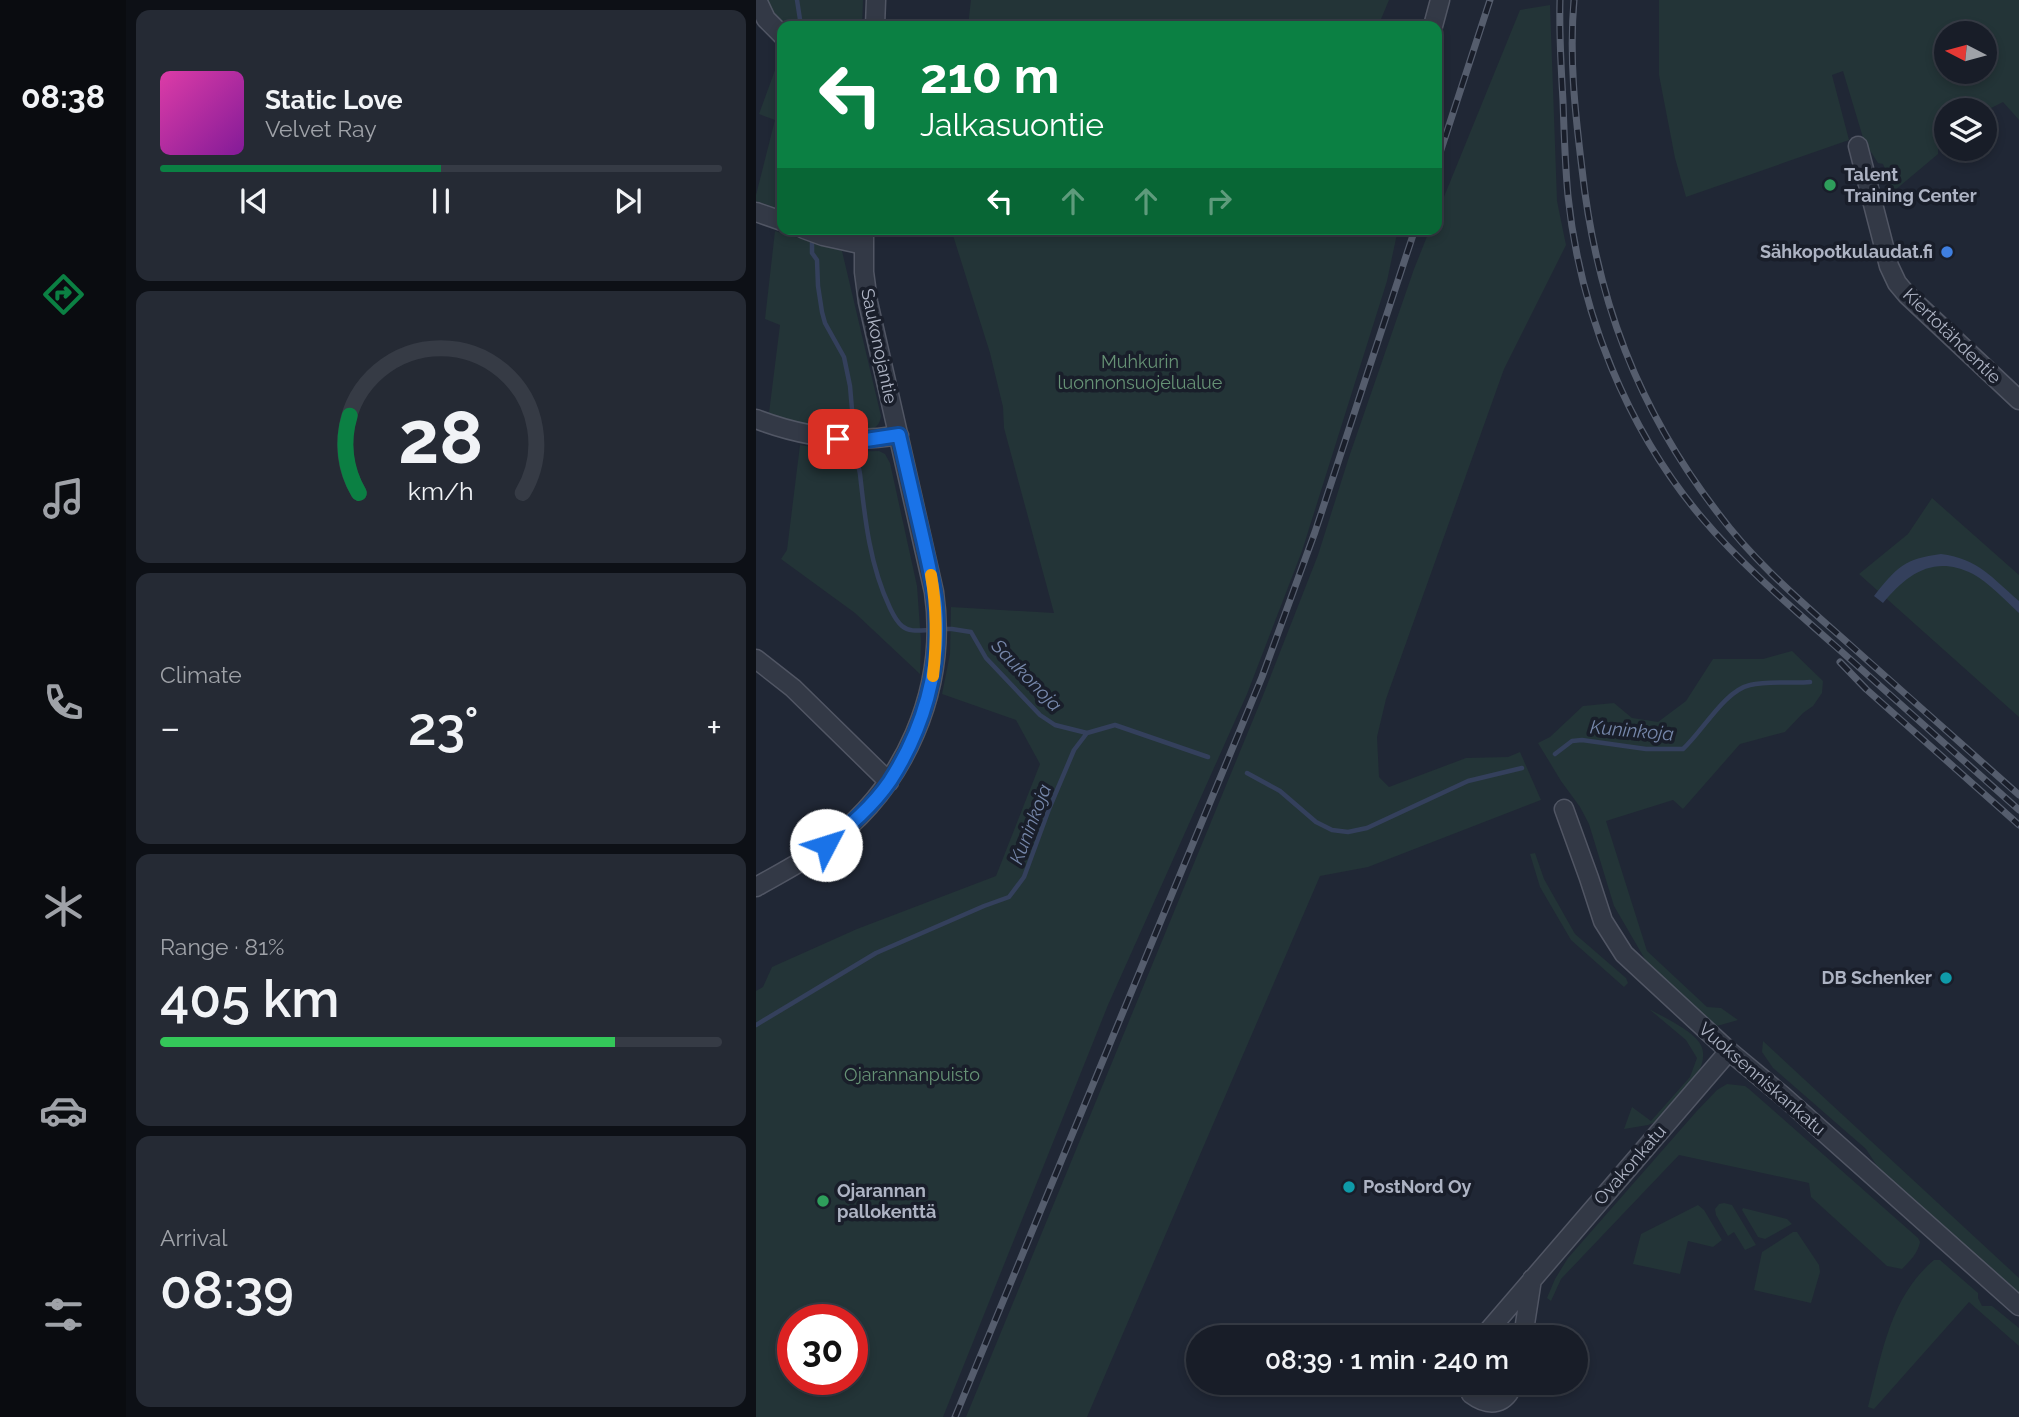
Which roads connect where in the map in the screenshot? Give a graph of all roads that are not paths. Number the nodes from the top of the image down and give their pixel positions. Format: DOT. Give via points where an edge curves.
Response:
graph roads {
  1 [pos="757,0"];
  2 [pos="876,0"];
  3 [pos="1440,0"];
  4 [pos="875,21"];
  5 [pos="1434,21"];
  6 [pos="777,30"];
  7 [pos="1857,146"];
  8 [pos="756,212"];
  9 [pos="777,219"];
  10 [pos="820,235"];
  11 [pos="864,237"];
  12 [pos="2019,400"];
  13 [pos="756,419"];
  14 [pos="899,435"];
  15 [pos="756,659"];
  16 [pos="889,782"];
  17 [pos="1564,809"];
  18 [pos="756,887"];
  19 [pos="1728,1051"];
  20 [pos="1532,1279"];
  21 [pos="2019,1306"];
  22 [pos="1493,1325"];
  23 [pos="1525,1325"];
  24 [pos="1473,1395"];
  25 [pos="1508,1395"];
  1 -- 6 [label="street"];
  2 -- 4 [label="street"];
  3 -- 5 [label="street"];
  7 -- 12 [label="street, Kiertotähdentie" via="1897,283"];
  8 -- 9 [label="street"];
  10 -- 11 [label="street"];
  11 -- 14 [label="street, Saukonojantie" via="869,302"];
  13 -- 14 [label="street" via="794,432 838,439"];
  14 -- 16 [label="street, Saukonojantie" via="930,569 936,649 926,706"];
  15 -- 16 [label="street" via="793,688"];
  16 -- 18 [label="street, Saukonojantie" via="861,816 826,845"];
  17 -- 19 [label="street, Vuoksenniskankatu" via="1603,921 1624,954"];
  19 -- 20 [label="street, Ovakonkatu"];
  19 -- 21 [label="street, Vuoksenniskankatu"];
  20 -- 22 [label="street, Ovakonkatu"];
  20 -- 23 [label="street"];
  24 -- 25 [label="street" via="1489,1403"];
}
